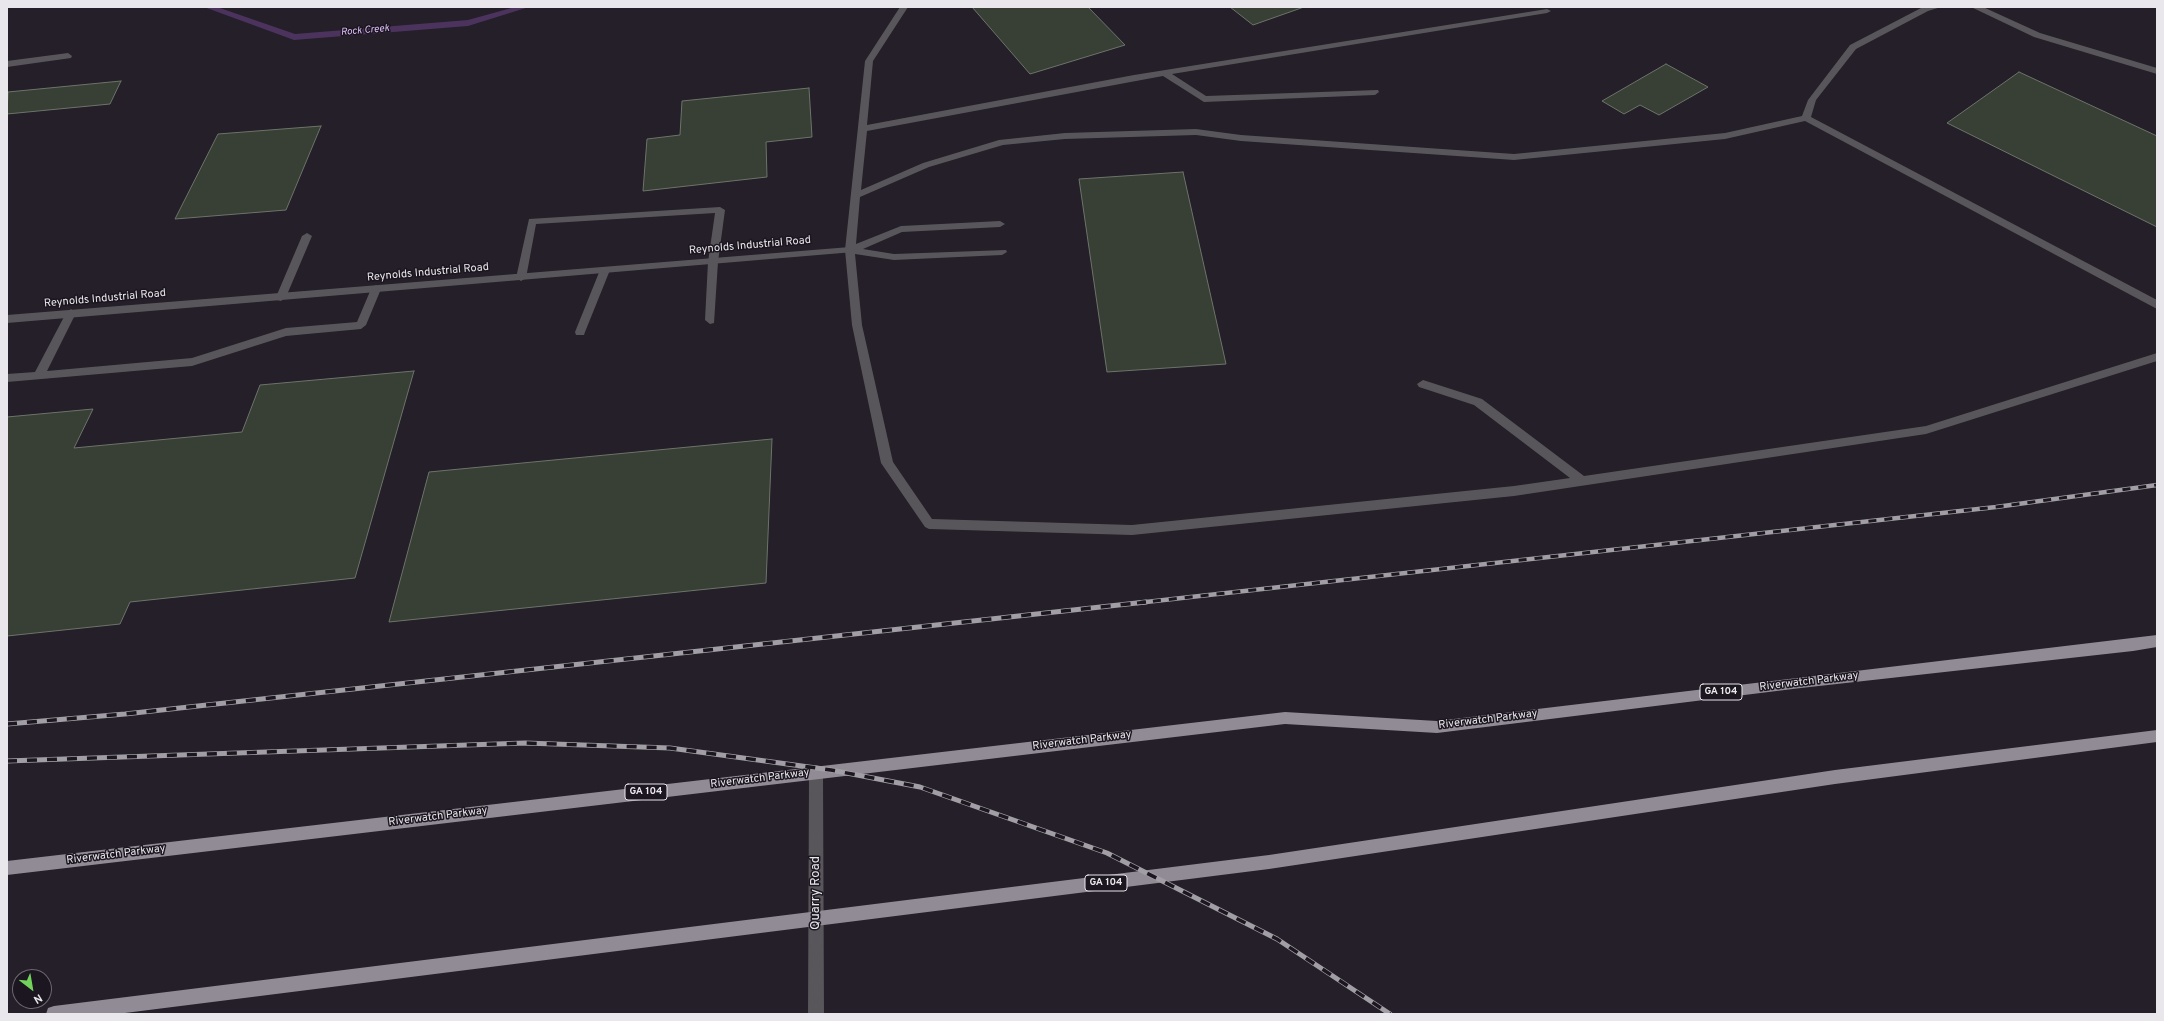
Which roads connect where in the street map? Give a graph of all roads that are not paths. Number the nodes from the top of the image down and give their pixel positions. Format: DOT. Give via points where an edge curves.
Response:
graph roads {
  1 [pos="904,7"];
  2 [pos="1937,7"];
  3 [pos="1975,7"];
  4 [pos="1547,11"];
  5 [pos="68,56"];
  6 [pos="7,64"];
  7 [pos="2157,71"];
  8 [pos="1164,73"];
  9 [pos="1375,92"];
  10 [pos="1806,118"];
  11 [pos="862,129"];
  12 [pos="855,196"];
  13 [pos="1000,224"];
  14 [pos="307,236"];
  15 [pos="850,250"];
  16 [pos="1002,252"];
  17 [pos="713,262"];
  18 [pos="605,270"];
  19 [pos="520,278"];
  20 [pos="376,289"];
  21 [pos="280,297"];
  22 [pos="2157,305"];
  23 [pos="71,313"];
  24 [pos="7,318"];
  25 [pos="710,320"];
  26 [pos="580,332"];
  27 [pos="2157,357"];
  28 [pos="40,375"];
  29 [pos="7,378"];
  30 [pos="1423,384"];
  31 [pos="1582,481"];
  32 [pos="2157,640"];
  33 [pos="2157,736"];
  34 [pos="816,772"];
  35 [pos="7,868"];
  36 [pos="816,918"];
  37 [pos="54,1014"];
  38 [pos="816,1014"];
  1 -- 11 [label="street" via="869,61"];
  2 -- 10 [label="street" via="1926,9 1853,46 1812,100"];
  3 -- 7 [label="street" via="2037,35"];
  4 -- 8 [label="street"];
  5 -- 6 [label="street"];
  8 -- 9 [label="street" via="1204,99"];
  8 -- 11 [label="street"];
  10 -- 12 [label="street" via="1725,136 1514,157 1241,138 1196,132 1065,136 1002,142 926,165"];
  10 -- 22 [label="street"];
  11 -- 12 [label="street"];
  12 -- 15 [label="street"];
  13 -- 15 [label="street" via="901,229"];
  14 -- 21 [label="street"];
  15 -- 16 [label="street" via="894,257"];
  15 -- 17 [label="street, Reynolds Industrial Road"];
  15 -- 31 [label="street" via="857,325 887,464 928,524 1132,530 1514,491"];
  17 -- 18 [label="street, Reynolds Industrial Road"];
  17 -- 19 [label="street" via="720,210 532,221"];
  17 -- 25 [label="street"];
  18 -- 19 [label="street, Reynolds Industrial Road"];
  18 -- 26 [label="street"];
  19 -- 20 [label="street, Reynolds Industrial Road"];
  20 -- 21 [label="street, Reynolds Industrial Road"];
  20 -- 28 [label="street" via="361,325 286,332 192,362"];
  21 -- 23 [label="street, Reynolds Industrial Road"];
  23 -- 24 [label="street, Reynolds Industrial Road"];
  23 -- 28 [label="street"];
  27 -- 31 [label="street" via="1926,430"];
  28 -- 29 [label="street"];
  30 -- 31 [label="street" via="1478,402"];
  32 -- 34 [label="main road, Riverwatch Parkway / GA 104" via="2133,645 1801,682 1437,727 1285,718"];
  33 -- 36 [label="main road, GA 104" via="1835,776 1269,862"];
  34 -- 35 [label="main road, Riverwatch Parkway / GA 104"];
  34 -- 36 [label="street, Quarry Road"];
  36 -- 37 [label="main road, GA 104"];
  36 -- 38 [label="street, Quarry Road"];
}
